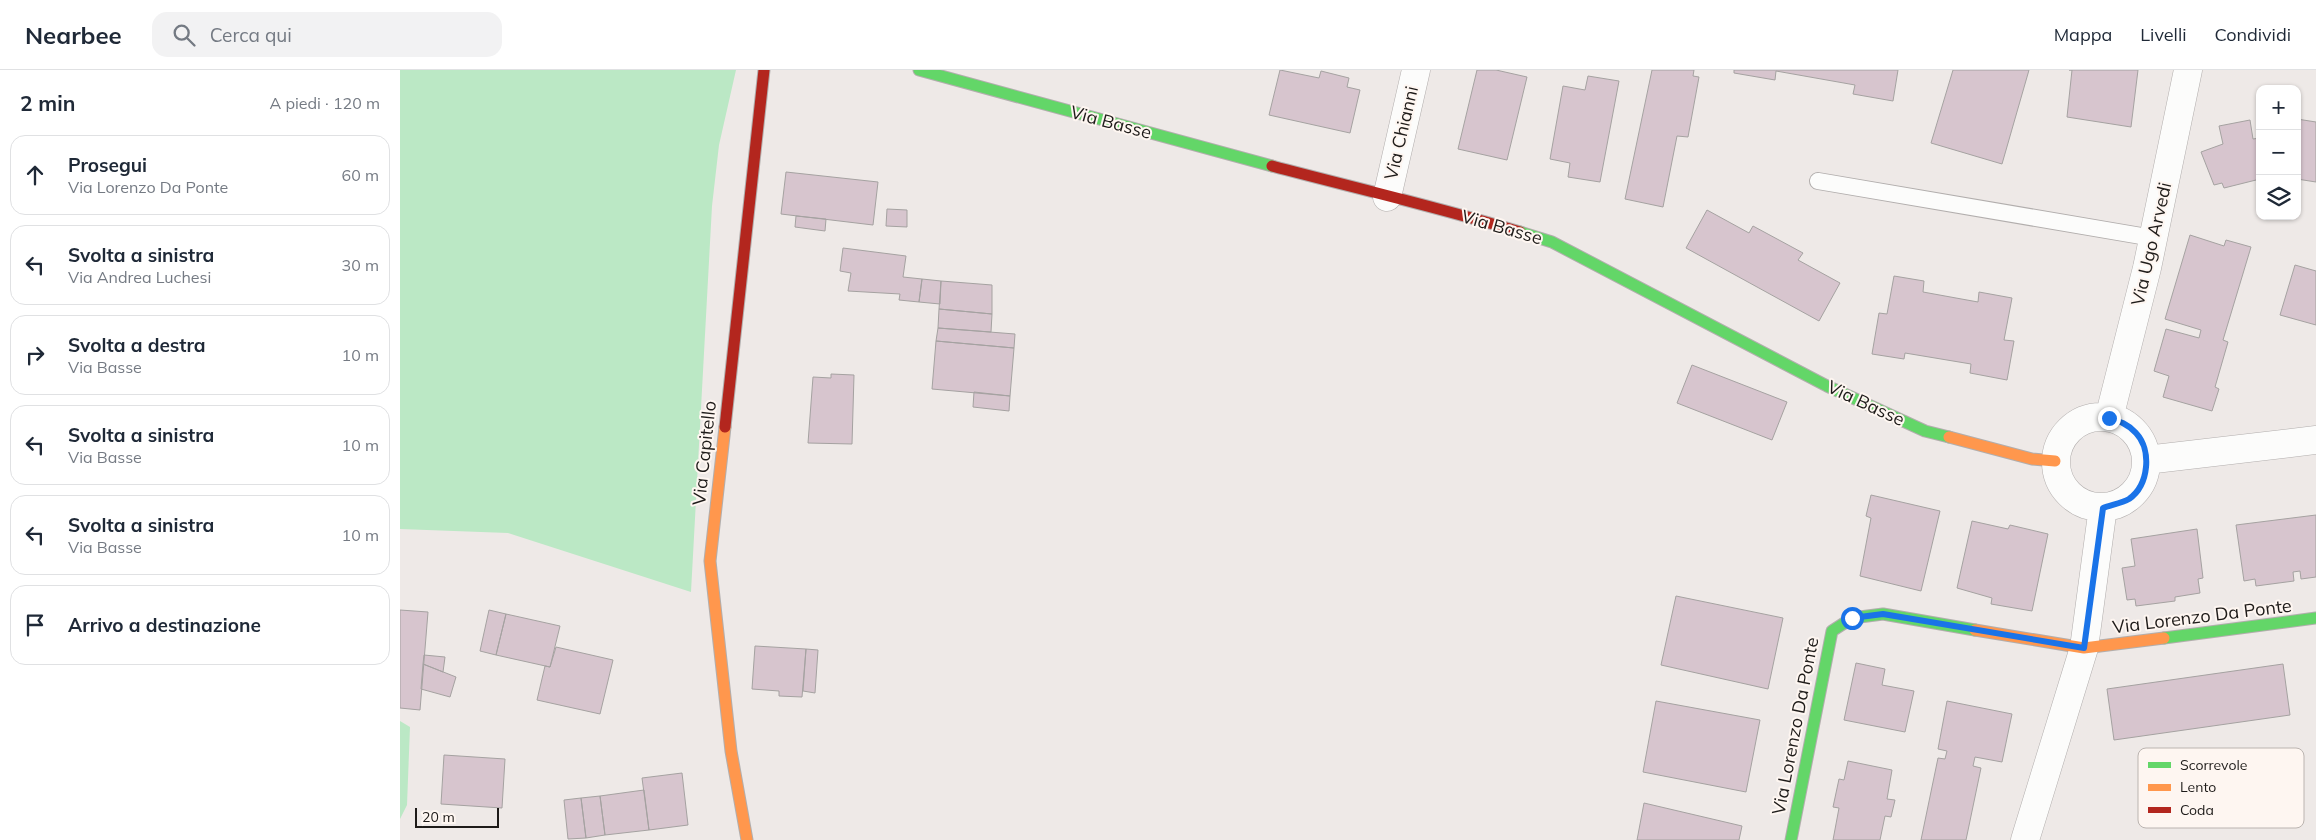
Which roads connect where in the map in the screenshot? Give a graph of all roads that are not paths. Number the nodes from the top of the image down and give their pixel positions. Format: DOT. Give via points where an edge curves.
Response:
graph roads {
  1 [pos="764,70"];
  2 [pos="919,70"];
  3 [pos="1416,70"];
  4 [pos="2188,70"];
  5 [pos="1818,181"];
  6 [pos="1387,197"];
  7 [pos="2153,238"];
  8 [pos="2109,418"];
  9 [pos="2316,440"];
  10 [pos="2146,460"];
  11 [pos="2055,461"];
  12 [pos="2103,508"];
  13 [pos="2316,618"];
  14 [pos="2084,648"];
  15 [pos="746,840"];
  16 [pos="1791,840"];
  17 [pos="2025,840"];
  1 -- 15 [label="street, Via Capitello" via="710,561 730,751"];
  2 -- 6 [label="street, Via Basse"];
  3 -- 6 [label="street, Via Chianni"];
  4 -- 7 [label="street, Via Ugo Arvedi"];
  5 -- 7 [label="lane"];
  6 -- 11 [label="street, Via Basse" via="1464,215 1552,242 1827,386 1925,431 2032,459"];
  7 -- 8 [label="street, Via Ugo Arvedi"];
  8 -- 10 [label="street" via="2124,423 2136,433 2144,447"];
  8 -- 11 [label="street" via="2093,418 2078,423 2058,445"];
  9 -- 10 [label="street"];
  10 -- 12 [label="street" via="2140,486 2128,499"];
  11 -- 12 [label="street" via="2060,483 2069,496 2083,505"];
  12 -- 14 [label="street"];
  13 -- 14 [label="street, Via Lorenzo Da Ponte"];
  14 -- 16 [label="street, Via Lorenzo Da Ponte" via="1883,614 1852,618 1838,626 1832,631"];
  14 -- 17 [label="street"];
}
